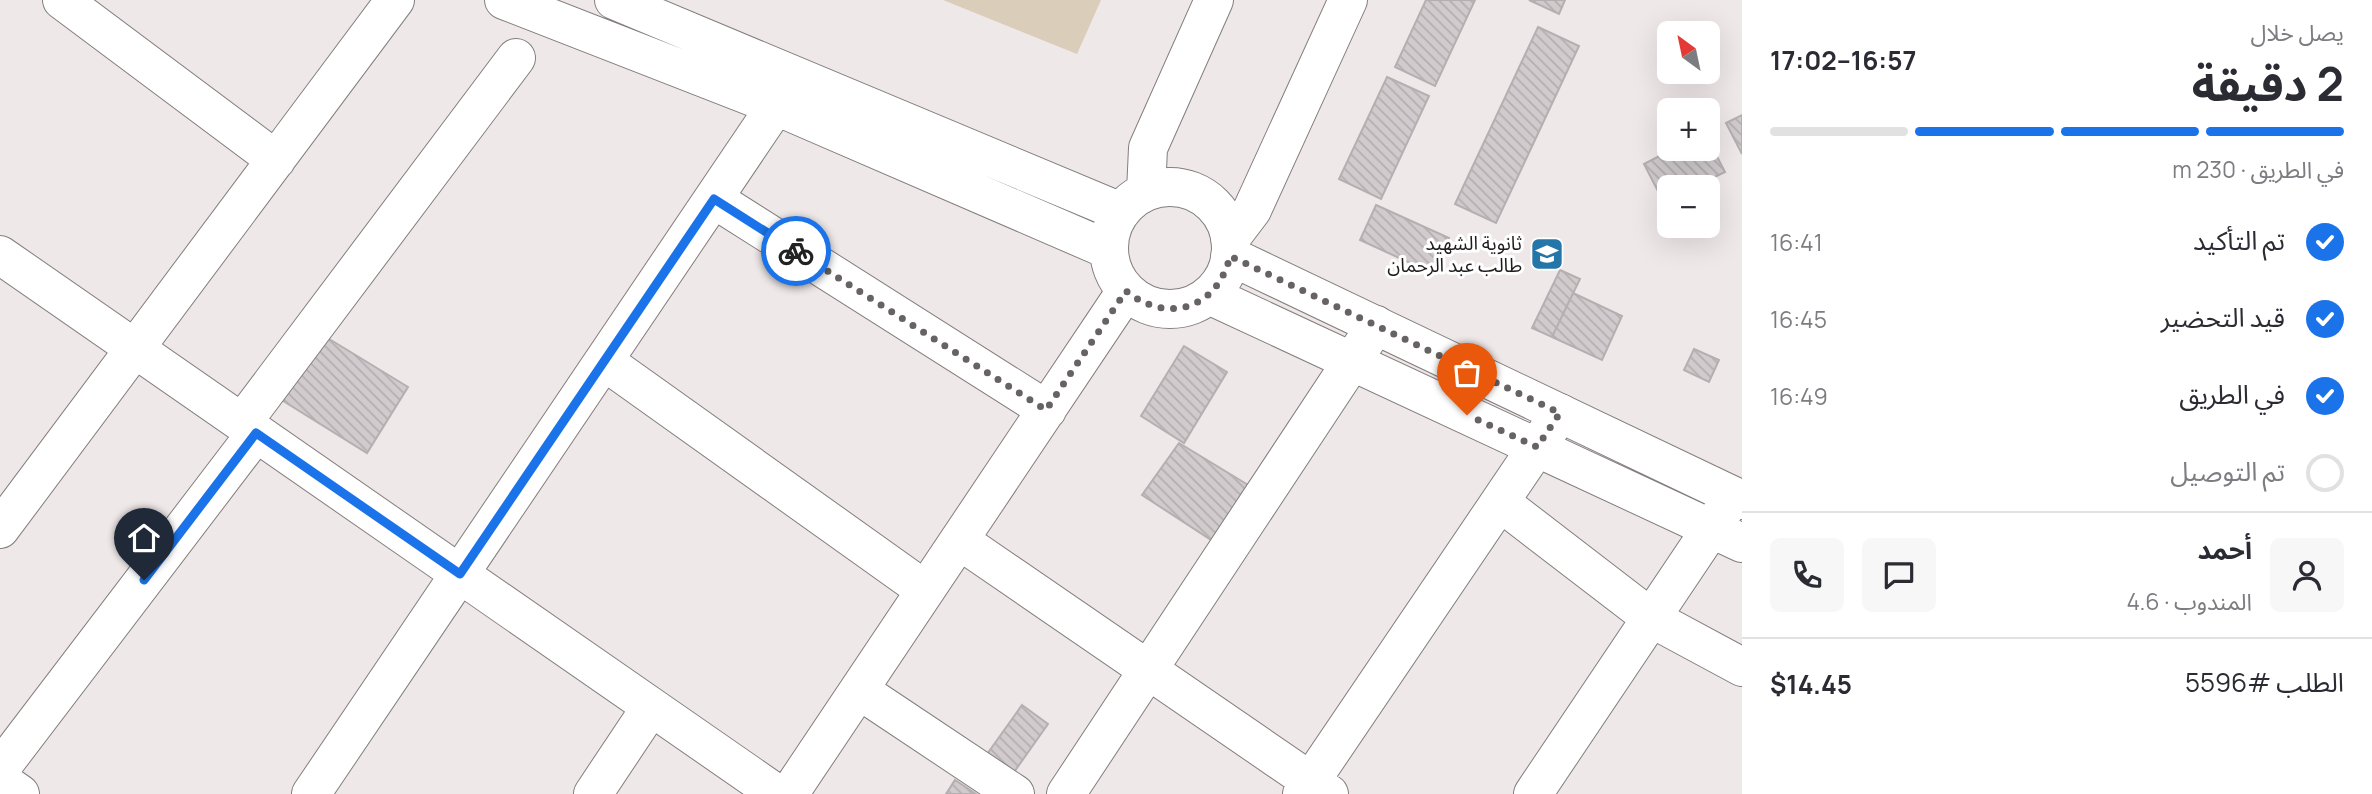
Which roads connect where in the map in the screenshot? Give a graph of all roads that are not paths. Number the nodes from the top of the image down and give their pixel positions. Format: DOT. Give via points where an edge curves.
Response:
graph roads {
  1 [pos="62,0"];
  2 [pos="395,0"];
  3 [pos="504,0"];
  4 [pos="614,0"];
  5 [pos="1214,0"];
  6 [pos="1348,0"];
  7 [pos="516,58"];
  8 [pos="786,91"];
  9 [pos="276,160"];
  10 [pos="714,199"];
  11 [pos="1134,202"];
  12 [pos="1230,247"];
  13 [pos="1109,250"];
  14 [pos="0,255"];
  15 [pos="1126,291"];
  16 [pos="1209,295"];
  17 [pos="1376,325"];
  18 [pos="135,348"];
  19 [pos="604,361"];
  20 [pos="1352,361"];
  21 [pos="1046,410"];
  22 [pos="1560,413"];
  23 [pos="249,428"];
  24 [pos="1537,447"];
  25 [pos="1738,498"];
  26 [pos="1500,502"];
  27 [pos="0,529"];
  28 [pos="1727,536"];
  29 [pos="959,540"];
  30 [pos="460,574"];
  31 [pos="925,590"];
  32 [pos="1651,618"];
  33 [pos="1742,667"];
  34 [pos="1148,670"];
  35 [pos="859,690"];
  36 [pos="651,707"];
  37 [pos="0,769"];
  38 [pos="0,780"];
  39 [pos="1314,790"];
  40 [pos="20,794"];
  41 [pos="311,794"];
  42 [pos="593,794"];
  43 [pos="777,794"];
  44 [pos="789,794"];
  45 [pos="1015,794"];
  46 [pos="1066,794"];
  47 [pos="1533,794"];
  1 -- 9 [label="street"];
  2 -- 9 [label="street"];
  3 -- 8 [label="street"];
  4 -- 8 [label="street"];
  5 -- 11 [label="street" via="1148,148"];
  6 -- 12 [label="street" via="1252,210"];
  7 -- 23 [label="street"];
  8 -- 10 [label="street"];
  8 -- 11 [label="street"];
  8 -- 13 [label="street"];
  9 -- 18 [label="street"];
  10 -- 19 [label="street"];
  10 -- 21 [label="street"];
  11 -- 12 [label="street" via="1178,188 1207,199 1222,217"];
  11 -- 13 [label="street" via="1110,236"];
  12 -- 16 [label="street" via="1227,271"];
  12 -- 17 [label="street"];
  13 -- 15 [label="street" via="1111,265"];
  14 -- 18 [label="street"];
  15 -- 16 [label="street" via="1145,304 1167,309 1182,308"];
  15 -- 21 [label="street"];
  16 -- 20 [label="street"];
  17 -- 20 [label="street"];
  17 -- 22 [label="street"];
  18 -- 23 [label="street"];
  18 -- 27 [label="street"];
  19 -- 30 [label="street"];
  19 -- 31 [label="street"];
  20 -- 24 [label="street"];
  20 -- 34 [label="street"];
  21 -- 29 [label="street"];
  22 -- 24 [label="street"];
  22 -- 25 [label="street"];
  23 -- 30 [label="street"];
  23 -- 37 [label="street"];
  24 -- 26 [label="street"];
  24 -- 28 [label="street"];
  25 -- 28 [label="street"];
  26 -- 32 [label="street"];
  26 -- 39 [label="street"];
  28 -- 32 [label="street"];
  29 -- 31 [label="street"];
  29 -- 34 [label="street"];
  30 -- 36 [label="street"];
  30 -- 41 [label="street"];
  31 -- 35 [label="street"];
  32 -- 33 [label="street"];
  32 -- 47 [label="street"];
  34 -- 39 [label="street"];
  34 -- 46 [label="street"];
  35 -- 44 [label="street"];
  35 -- 45 [label="street"];
  36 -- 42 [label="street"];
  36 -- 43 [label="street"];
  38 -- 40 [label="street"];
}
